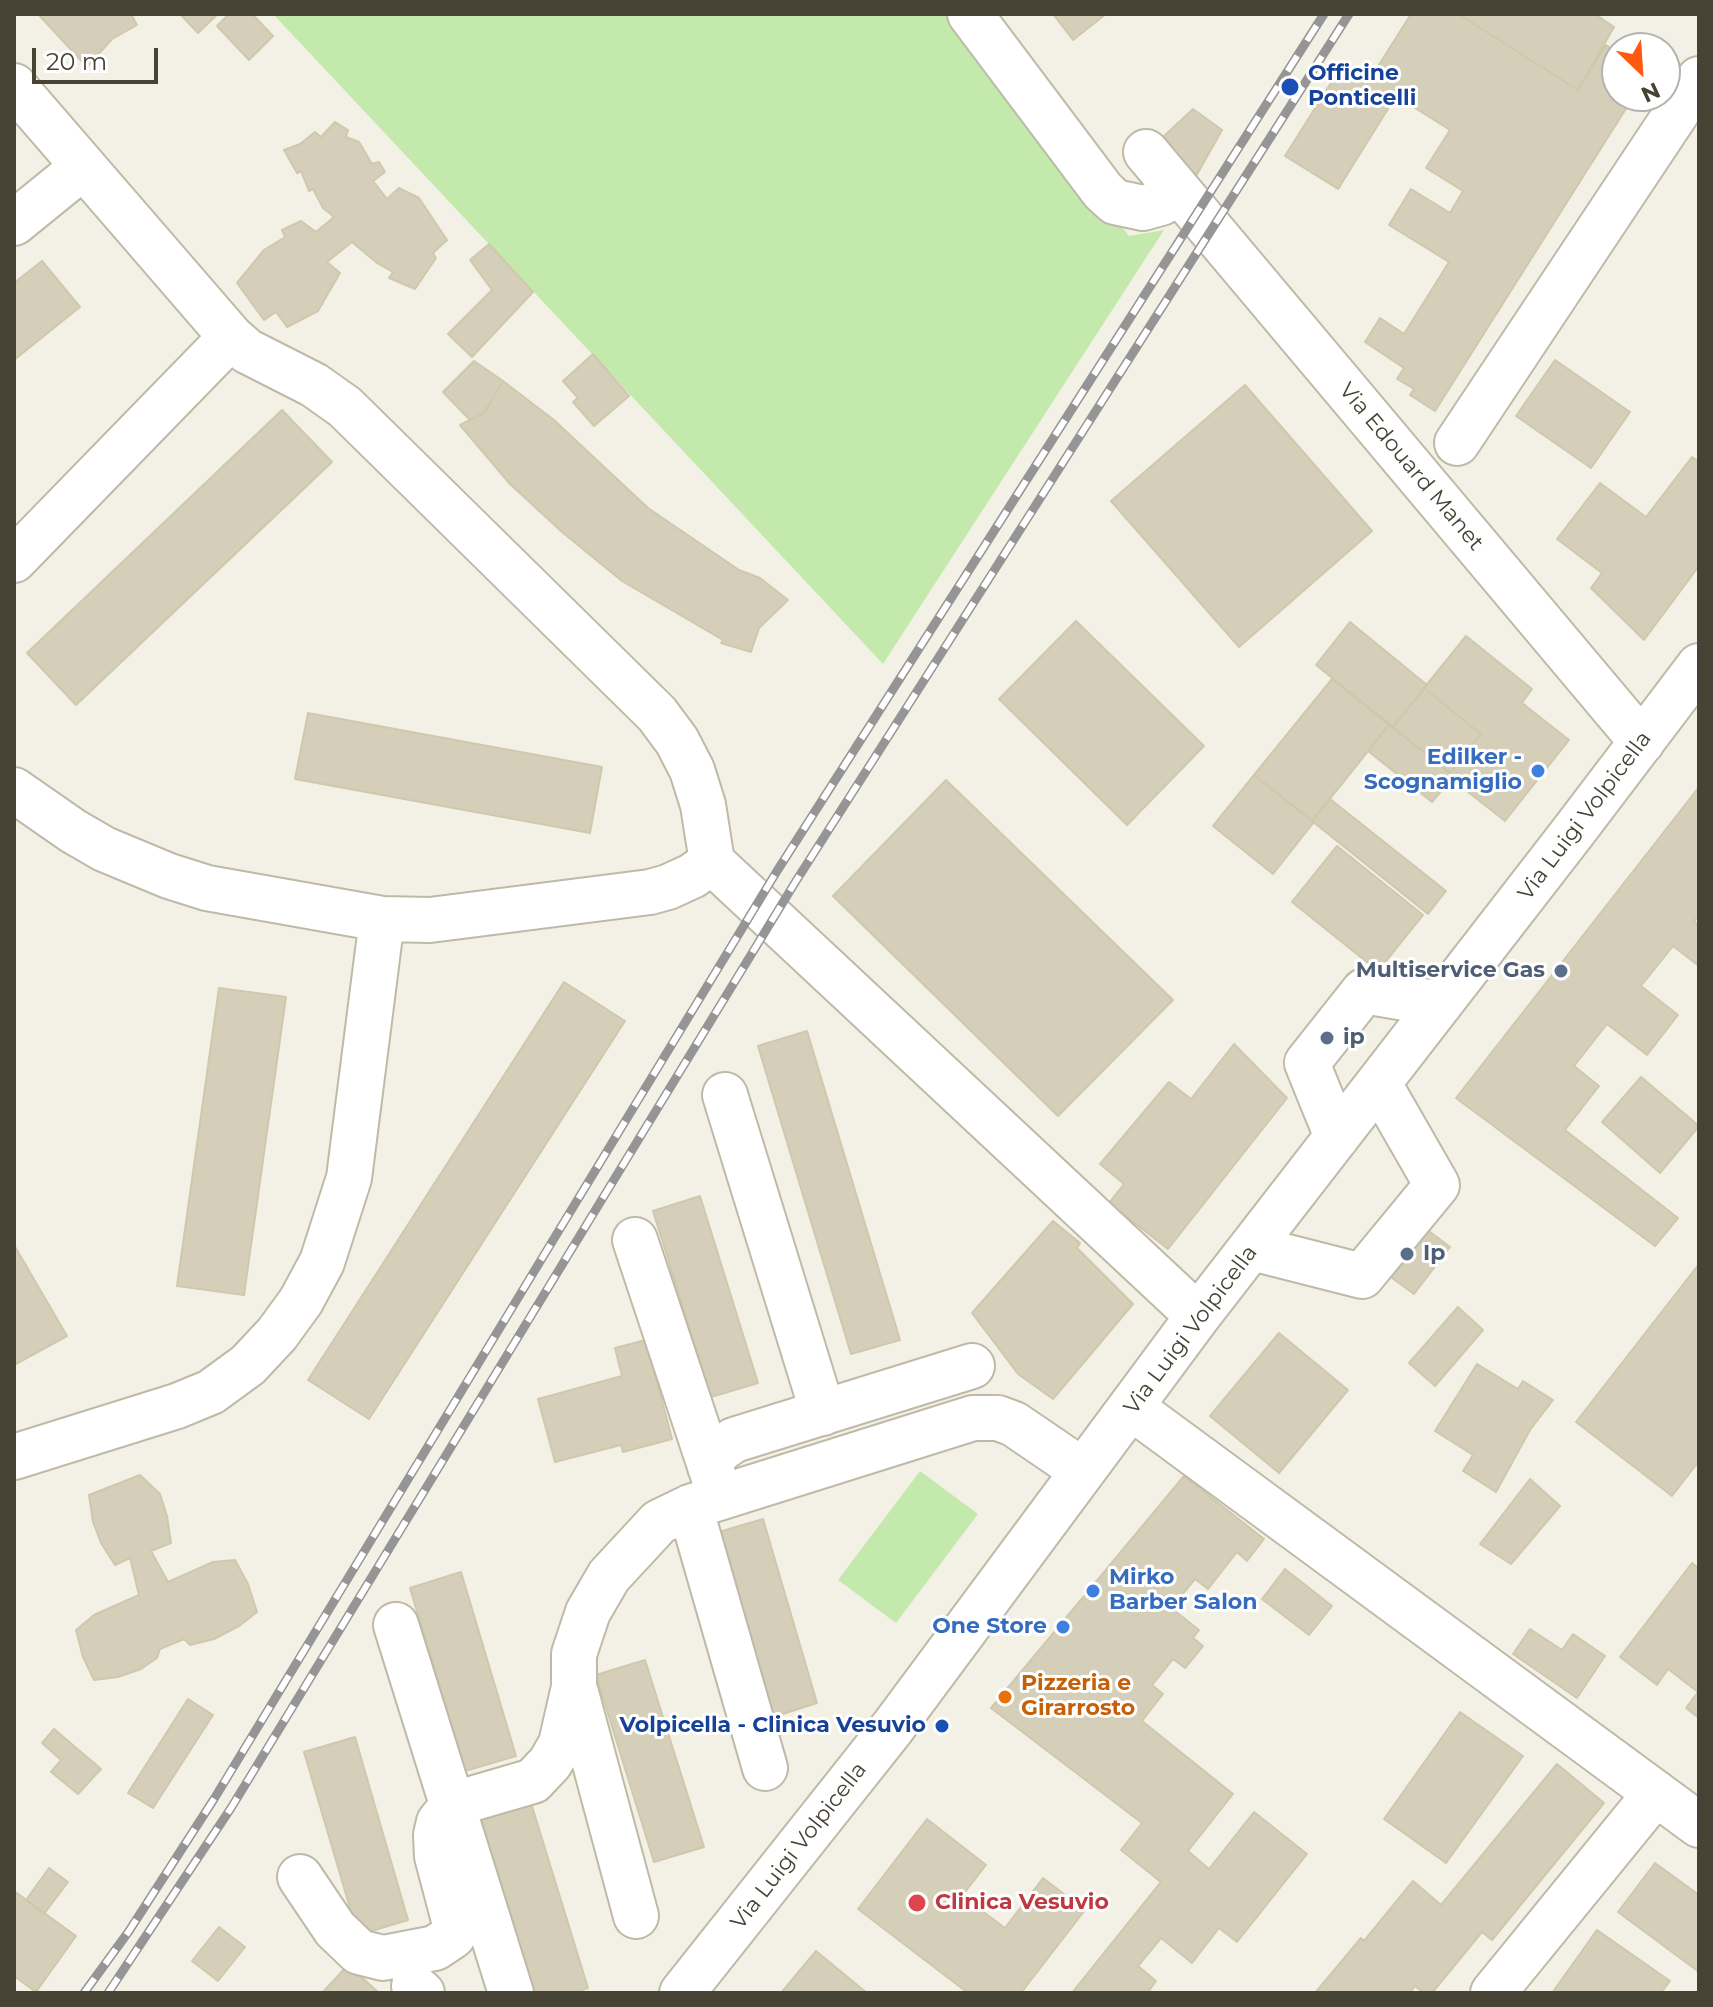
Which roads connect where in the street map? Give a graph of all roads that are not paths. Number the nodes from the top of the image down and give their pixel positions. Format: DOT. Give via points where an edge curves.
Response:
graph roads {
  1 [pos="970,14"];
  2 [pos="1699,79"];
  3 [pos="14,86"];
  4 [pos="1146,152"];
  5 [pos="83,167"];
  6 [pos="1180,193"];
  7 [pos="14,223"];
  8 [pos="231,337"];
  9 [pos="1457,443"];
  10 [pos="14,560"];
  11 [pos="1699,666"];
  12 [pos="1642,742"];
  13 [pos="14,790"];
  14 [pos="712,862"];
  15 [pos="382,919"];
  16 [pos="1440,1004"];
  17 [pos="1379,1084"];
  18 [pos="725,1095"];
  19 [pos="1337,1137"];
  20 [pos="635,1240"];
  21 [pos="1252,1248"];
  22 [pos="1198,1316"];
  23 [pos="972,1366"];
  24 [pos="1132,1408"];
  25 [pos="823,1413"];
  26 [pos="14,1457"];
  27 [pos="1083,1471"];
  28 [pos="707,1491"];
  29 [pos="396,1625"];
  30 [pos="574,1687"];
  31 [pos="765,1768"];
  32 [pos="1656,1793"];
  33 [pos="454,1804"];
  34 [pos="1699,1825"];
  35 [pos="300,1877"];
  36 [pos="636,1916"];
  37 [pos="511,1993"];
  38 [pos="682,1993"];
  39 [pos="1493,1993"];
  1 -- 6 [label="street" via="1115,202 1143,208"];
  2 -- 9 [label="street"];
  3 -- 5 [label="street"];
  4 -- 6 [label="street, Via Edouard Manet"];
  5 -- 7 [label="street"];
  5 -- 8 [label="street"];
  6 -- 12 [label="street, Via Edouard Manet"];
  8 -- 10 [label="street"];
  8 -- 14 [label="street" via="345,407 657,714 692,770"];
  11 -- 12 [label="street, Via Luigi Volpicella"];
  12 -- 16 [label="street, Via Luigi Volpicella"];
  13 -- 15 [label="street" via="83,837 169,876 207,888"];
  14 -- 15 [label="street" via="650,892 430,920"];
  14 -- 22 [label="street"];
  15 -- 26 [label="street" via="349,1178 322,1262 301,1301 248,1365 211,1392"];
  16 -- 17 [label="street, Via Luigi Volpicella"];
  16 -- 19 [label="street" via="1364,991 1307,1063"];
  17 -- 19 [label="street, Via Luigi Volpicella"];
  17 -- 21 [label="street" via="1437,1185 1362,1276"];
  18 -- 25 [label="street"];
  19 -- 21 [label="street, Via Luigi Volpicella"];
  20 -- 28 [label="street"];
  21 -- 22 [label="street, Via Luigi Volpicella"];
  22 -- 24 [label="street, Via Luigi Volpicella"];
  23 -- 25 [label="street"];
  24 -- 27 [label="street, Via Luigi Volpicella"];
  24 -- 32 [label="street"];
  25 -- 28 [label="street" via="734,1440 718,1451"];
  27 -- 28 [label="street" via="1014,1424 986,1416"];
  27 -- 38 [label="street, Via Luigi Volpicella" via="893,1727"];
  28 -- 30 [label="street" via="659,1522 609,1576 588,1612 574,1654"];
  28 -- 31 [label="street"];
  29 -- 33 [label="street"];
  30 -- 33 [label="street" via="561,1744 533,1781"];
  30 -- 36 [label="street"];
  32 -- 34 [label="street"];
  32 -- 39 [label="street"];
  33 -- 35 [label="street" via="436,1835 456,1931 435,1948 383,1958 359,1952 335,1929"];
  33 -- 37 [label="street"];
}
